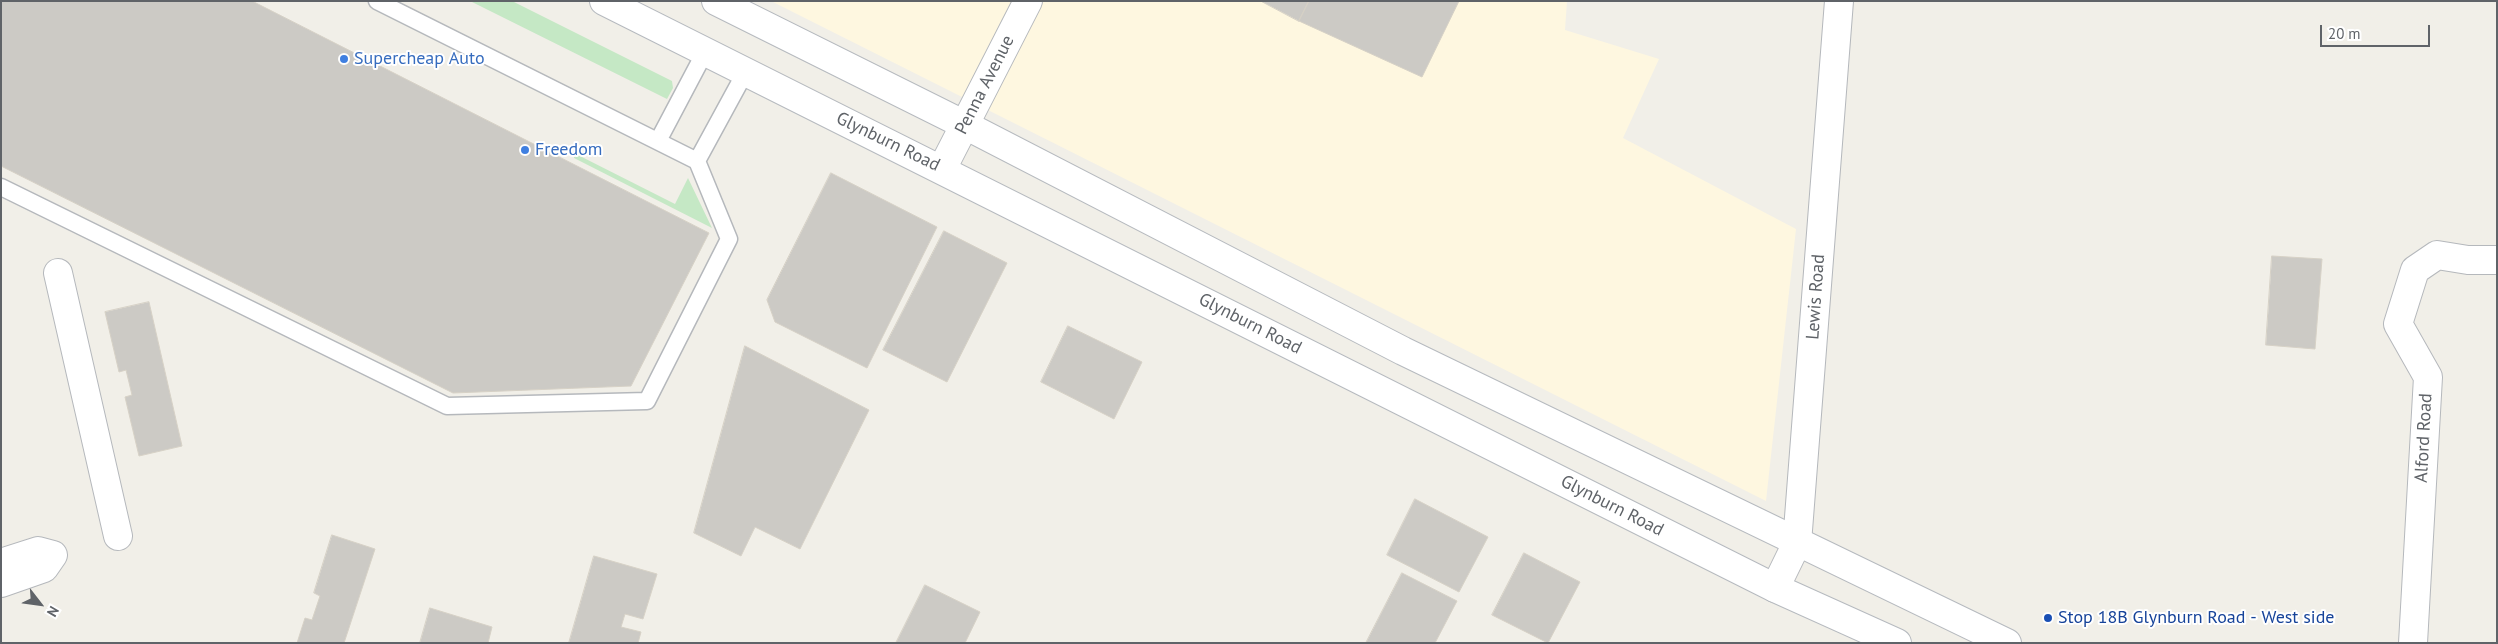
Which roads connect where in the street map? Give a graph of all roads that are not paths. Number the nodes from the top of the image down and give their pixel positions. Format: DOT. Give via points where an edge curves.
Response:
graph roads {
  1 [pos="377,1"];
  2 [pos="604,1"];
  3 [pos="716,1"];
  4 [pos="1028,1"];
  5 [pos="1839,1"];
  6 [pos="705,52"];
  7 [pos="746,71"];
  8 [pos="965,125"];
  9 [pos="658,142"];
  10 [pos="697,161"];
  11 [pos="942,169"];
  12 [pos="1,187"];
  13 [pos="2497,260"];
  14 [pos="58,273"];
  15 [pos="118,536"];
  16 [pos="1797,543"];
  17 [pos="1,563"];
  18 [pos="1,583"];
  19 [pos="1775,588"];
  20 [pos="1897,643"];
  21 [pos="2007,643"];
  22 [pos="2413,643"];
  1 -- 9 [label="lane"];
  2 -- 6 [label="main road, Glynburn Road"];
  3 -- 8 [label="main road"];
  4 -- 8 [label="main road, Penna Avenue"];
  5 -- 16 [label="main road, Lewis Road"];
  6 -- 7 [label="main road, Glynburn Road"];
  6 -- 9 [label="lane"];
  7 -- 10 [label="lane"];
  7 -- 11 [label="main road, Glynburn Road"];
  8 -- 11 [label="main road, Penna Avenue"];
  8 -- 16 [label="main road" via="1402,351"];
  9 -- 10 [label="lane"];
  10 -- 12 [label="lane" via="729,239 647,401 447,406"];
  11 -- 19 [label="main road, Glynburn Road"];
  13 -- 22 [label="main road, Alford Road" via="2437,255 2415,270 2398,324 2428,377"];
  14 -- 15 [label="main road"];
  16 -- 19 [label="main road, Lewis Road"];
  16 -- 21 [label="main road"];
  17 -- 18 [label="main road" via="38,551 53,555 44,568"];
  19 -- 20 [label="main road, Glynburn Road"];
}
